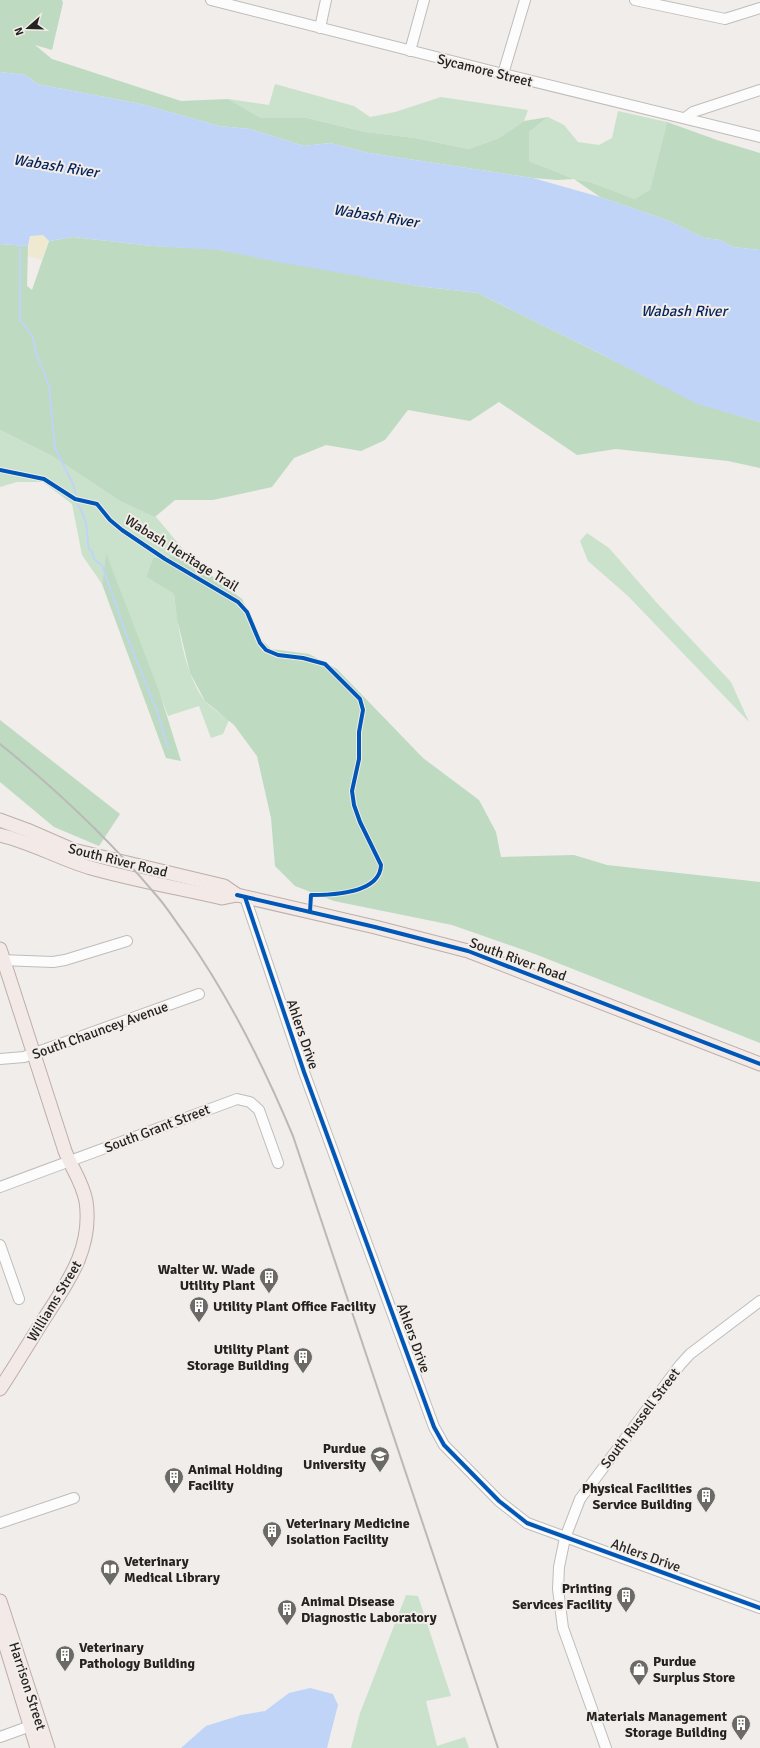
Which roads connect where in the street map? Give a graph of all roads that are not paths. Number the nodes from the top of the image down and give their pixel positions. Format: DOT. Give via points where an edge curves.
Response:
graph roads {
  1 [pos="211,0"];
  2 [pos="326,0"];
  3 [pos="424,0"];
  4 [pos="525,0"];
  5 [pos="635,0"];
  6 [pos="223,2"];
  7 [pos="760,8"];
  8 [pos="320,28"];
  9 [pos="410,51"];
  10 [pos="503,74"];
  11 [pos="760,90"];
  12 [pos="685,118"];
  13 [pos="760,137"];
  14 [pos="0,820"];
  15 [pos="0,835"];
  16 [pos="241,896"];
  17 [pos="127,941"];
  18 [pos="1,957"];
  19 [pos="199,994"];
  20 [pos="34,1054"];
  21 [pos="0,1059"];
  22 [pos="760,1064"];
  23 [pos="69,1162"];
  24 [pos="278,1163"];
  25 [pos="0,1188"];
  26 [pos="0,1245"];
  27 [pos="19,1299"];
  28 [pos="760,1301"];
  29 [pos="0,1373"];
  30 [pos="0,1390"];
  31 [pos="74,1498"];
  32 [pos="0,1524"];
  33 [pos="566,1538"];
  34 [pos="0,1601"];
  35 [pos="760,1608"];
  36 [pos="0,1628"];
  37 [pos="7,1648"];
  38 [pos="35,1724"];
  39 [pos="0,1737"];
  40 [pos="37,1748"];
  41 [pos="48,1748"];
  42 [pos="606,1748"];
  1 -- 6 [label="street, Sycamore Street"];
  2 -- 8 [label="street"];
  3 -- 9 [label="street"];
  4 -- 10 [label="street"];
  5 -- 7 [label="street" via="725,19"];
  6 -- 8 [label="street, Sycamore Street"];
  8 -- 9 [label="street, Sycamore Street"];
  9 -- 10 [label="street, Sycamore Street"];
  10 -- 12 [label="street, Sycamore Street"];
  11 -- 12 [label="street" via="693,112"];
  12 -- 13 [label="street, Sycamore Street"];
  14 -- 16 [label="main road, South River Road" via="73,850 224,886"];
  15 -- 16 [label="main road, South River Road" via="92,868 222,898"];
  16 -- 22 [label="main road, South River Road" via="468,951"];
  16 -- 33 [label="street, Ahlers Drive" via="434,1427 444,1445 514,1515 527,1524"];
  17 -- 18 [label="street" via="53,962"];
  18 -- 20 [label="main road, Williams Street"];
  19 -- 20 [label="street, South Chauncey Avenue"];
  20 -- 21 [label="street, South Chauncey Avenue" via="21,1058"];
  20 -- 23 [label="main road, Williams Street"];
  23 -- 24 [label="street, South Grant Street" via="237,1099 250,1102 259,1110"];
  23 -- 25 [label="street, South Grant Street"];
  23 -- 29 [label="main road, Williams Street" via="70,1178 79,1214 78,1237 70,1263"];
  23 -- 30 [label="main road, Williams Street" via="78,1174 86,1201 87,1232 84,1247 74,1271"];
  26 -- 27 [label="street"];
  28 -- 33 [label="street, South Russell Street" via="690,1354 680,1365 580,1499"];
  31 -- 32 [label="street"];
  33 -- 35 [label="street, Ahlers Drive"];
  33 -- 42 [label="street, South Russell Street" via="558,1582 559,1610 568,1645"];
  34 -- 37 [label="main road, Harrison Street"];
  36 -- 37 [label="main road, Harrison Street"];
  37 -- 38 [label="main road, Harrison Street"];
  38 -- 39 [label="street"];
  38 -- 40 [label="main road, Harrison Street"];
  38 -- 41 [label="main road, Harrison Street"];
}
